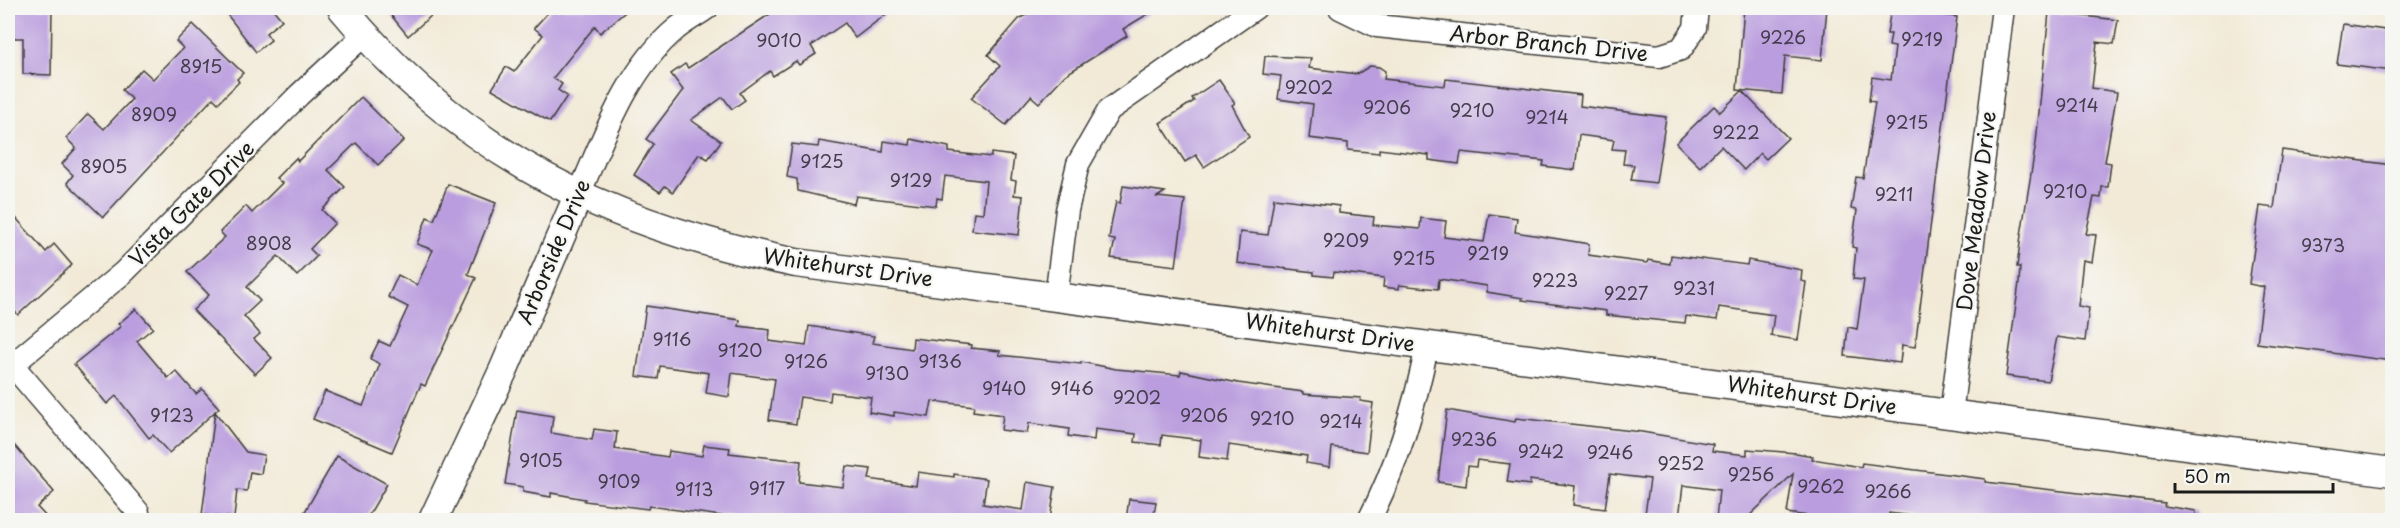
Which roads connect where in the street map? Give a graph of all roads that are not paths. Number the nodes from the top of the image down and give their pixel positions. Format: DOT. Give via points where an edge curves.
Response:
graph roads {
  1 [pos="342,8"];
  2 [pos="707,8"];
  3 [pos="1256,8"];
  4 [pos="1340,8"];
  5 [pos="1697,8"];
  6 [pos="2003,8"];
  7 [pos="364,35"];
  8 [pos="578,196"];
  9 [pos="1056,297"];
  10 [pos="1427,346"];
  11 [pos="10,362"];
  12 [pos="1951,414"];
  13 [pos="2392,472"];
  14 [pos="138,512"];
  15 [pos="433,520"];
  16 [pos="1369,520"];
  1 -- 7 [label="street, Whitehurst Drive"];
  2 -- 8 [label="street, Arborside Drive" via="676,29 645,62 620,102"];
  3 -- 9 [label="street" via="1109,110 1078,164 1067,210"];
  4 -- 5 [label="street, Arbor Branch Drive" via="1377,26 1659,56 1681,49 1695,27"];
  6 -- 12 [label="street, Dove Meadow Drive"];
  7 -- 8 [label="street, Whitehurst Drive" via="464,128"];
  7 -- 11 [label="street, Vista Gate Drive" via="124,272"];
  8 -- 9 [label="street, Whitehurst Drive" via="691,239 735,251 796,263"];
  8 -- 15 [label="street, Arborside Drive" via="503,371"];
  9 -- 10 [label="street, Whitehurst Drive"];
  10 -- 12 [label="street, Whitehurst Drive"];
  10 -- 16 [label="street" via="1397,462"];
  11 -- 14 [label="street"];
  12 -- 13 [label="street, Whitehurst Drive"];
}
